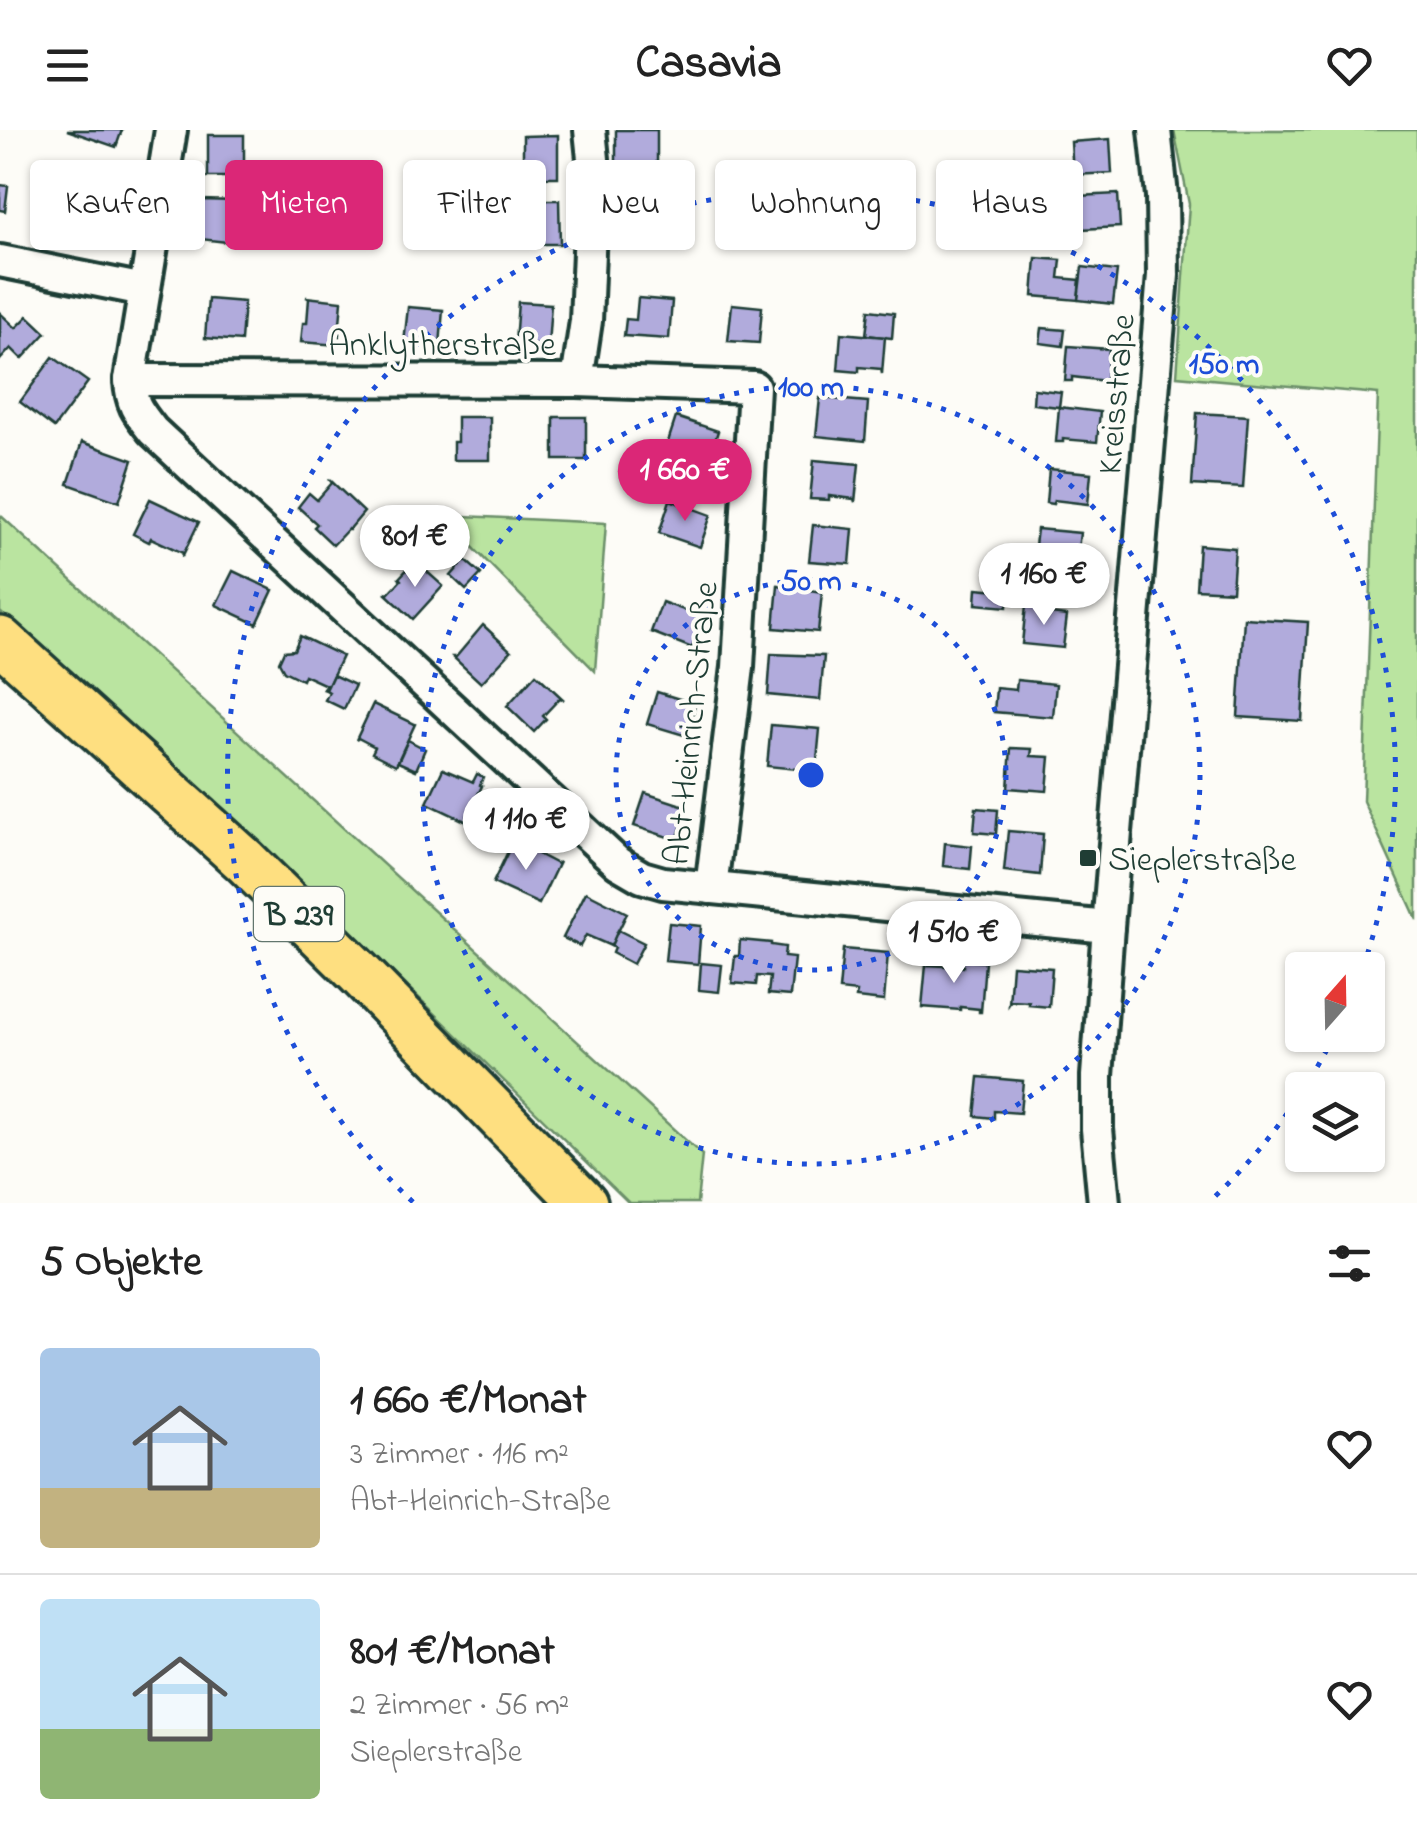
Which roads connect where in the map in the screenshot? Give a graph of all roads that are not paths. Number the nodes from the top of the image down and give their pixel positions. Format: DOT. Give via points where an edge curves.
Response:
graph roads {
  1 [pos="171,130"];
  2 [pos="590,130"];
  3 [pos="1154,130"];
  4 [pos="0,261"];
  5 [pos="144,290"];
  6 [pos="577,381"];
  7 [pos="754,387"];
  8 [pos="130,388"];
  9 [pos="0,640"];
  10 [pos="711,888"];
  11 [pos="1108,927"];
  12 [pos="584,1203"];
  13 [pos="1104,1203"];
  1 -- 5 [label="street"];
  2 -- 6 [label="street" via="586,321"];
  3 -- 11 [label="street, Kreisstraße" via="1163,275"];
  4 -- 5 [label="street"];
  5 -- 8 [label="street"];
  6 -- 7 [label="street, Anklytherstraße"];
  6 -- 8 [label="street, Anklytherstraße"];
  7 -- 10 [label="street, Abt-Heinrich-Straße" via="738,668"];
  8 -- 10 [label="street" via="154,431 618,863 663,883"];
  9 -- 12 [label="main road, B 239" via="245,862"];
  10 -- 11 [label="street"];
  11 -- 13 [label="street, Kreisstraße" via="1098,1076"];
}
